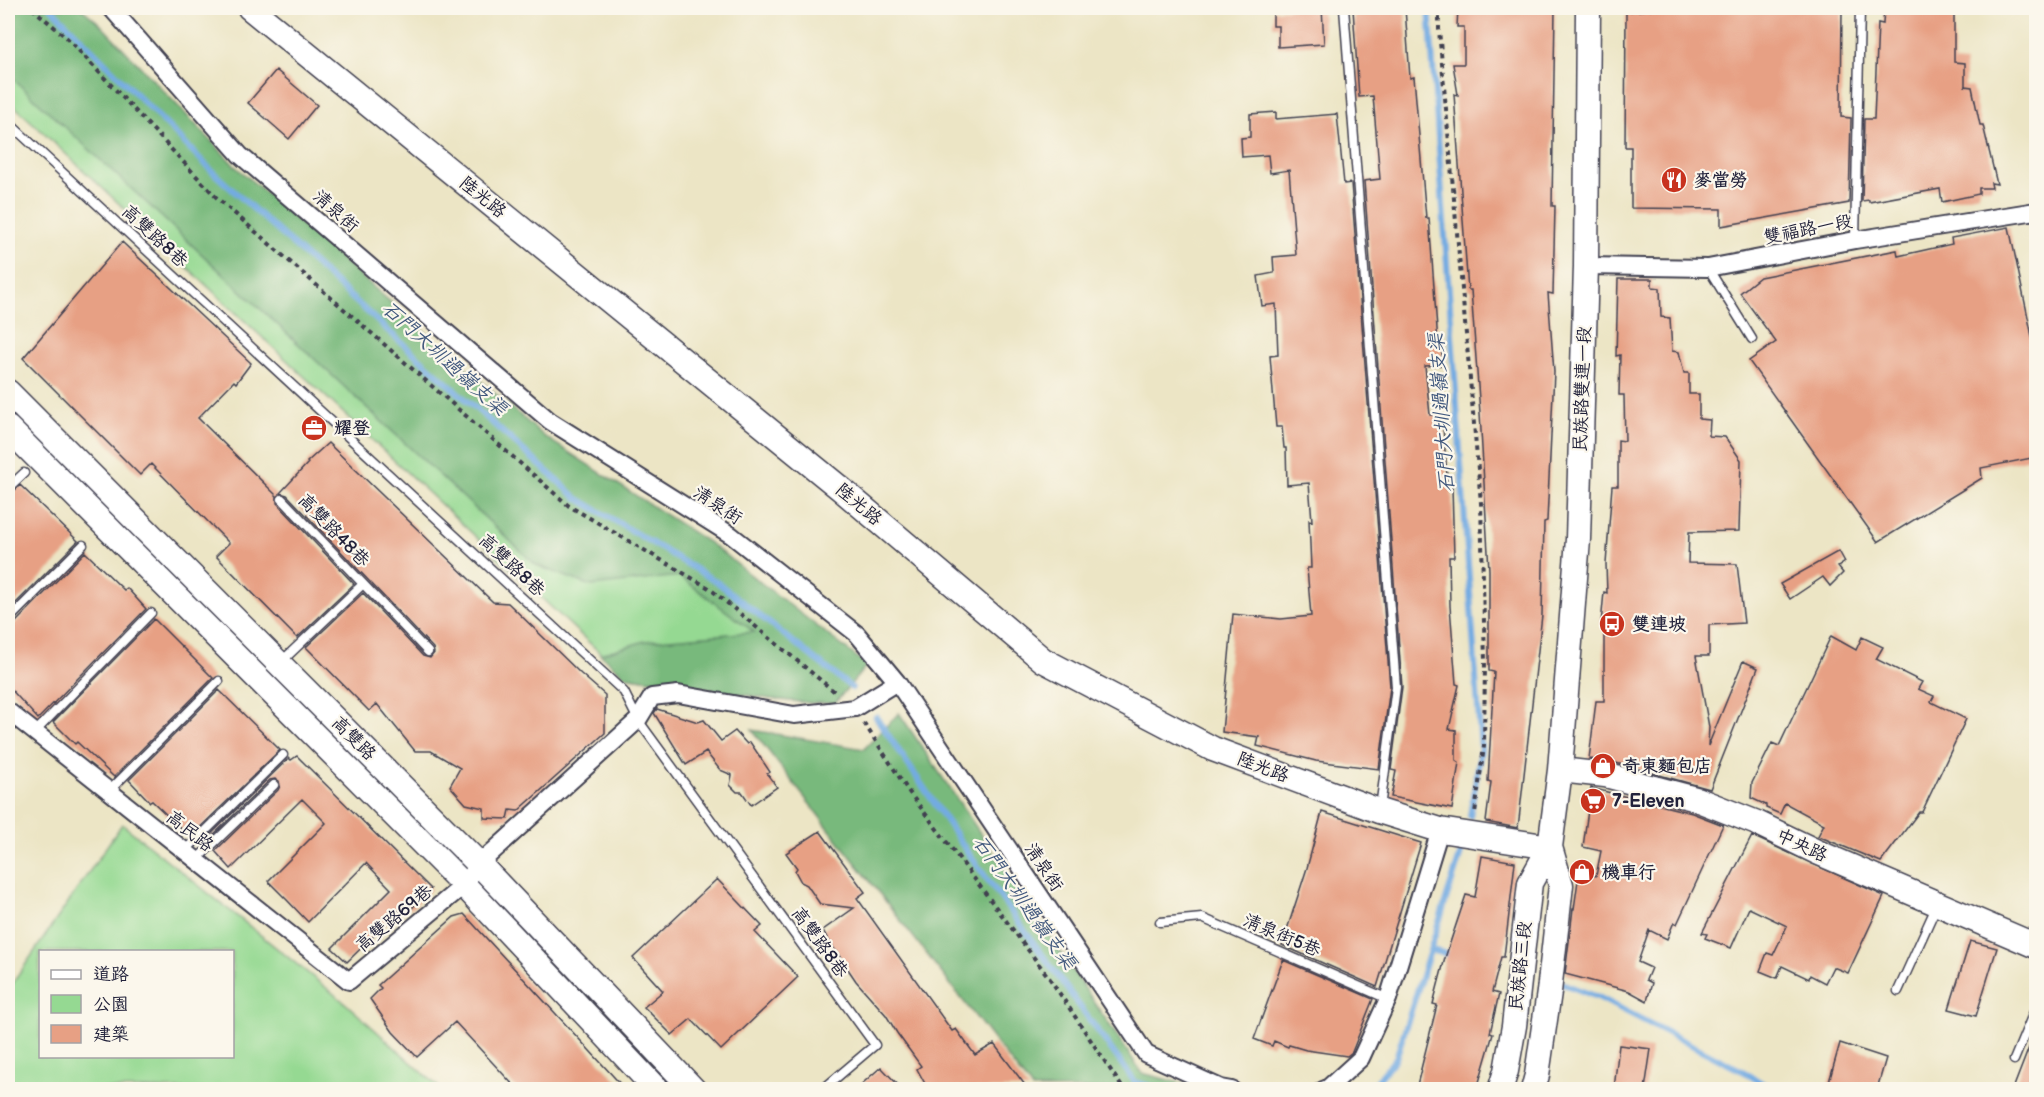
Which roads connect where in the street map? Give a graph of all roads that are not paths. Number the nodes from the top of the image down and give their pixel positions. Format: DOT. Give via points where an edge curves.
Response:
graph roads {
  1 [pos="111,8"];
  2 [pos="250,8"];
  3 [pos="1344,8"];
  4 [pos="1588,8"];
  5 [pos="1860,8"];
  6 [pos="8,122"];
  7 [pos="2037,211"];
  8 [pos="1855,240"];
  9 [pos="1586,266"];
  10 [pos="1708,268"];
  11 [pos="1752,339"];
  12 [pos="8,392"];
  13 [pos="8,428"];
  14 [pos="24,472"];
  15 [pos="8,488"];
  16 [pos="282,499"];
  17 [pos="83,545"];
  18 [pos="363,584"];
  19 [pos="151,613"];
  20 [pos="8,621"];
  21 [pos="428,652"];
  22 [pos="280,663"];
  23 [pos="219,681"];
  24 [pos="897,682"];
  25 [pos="8,711"];
  26 [pos="638,720"];
  27 [pos="35,732"];
  28 [pos="283,755"];
  29 [pos="1560,770"];
  30 [pos="274,785"];
  31 [pos="109,791"];
  32 [pos="1379,811"];
  33 [pos="1440,830"];
  34 [pos="1550,847"];
  35 [pos="190,856"];
  36 [pos="479,864"];
  37 [pos="464,885"];
  38 [pos="1937,904"];
  39 [pos="1160,922"];
  40 [pos="2037,946"];
  41 [pos="349,981"];
  42 [pos="1898,990"];
  43 [pos="1388,999"];
  44 [pos="2037,1007"];
  45 [pos="2014,1060"];
  46 [pos="657,1089"];
  47 [pos="694,1089"];
  48 [pos="822,1089"];
  49 [pos="1232,1089"];
  50 [pos="1323,1089"];
  51 [pos="1500,1089"];
  52 [pos="1533,1089"];
  1 -- 24 [label="street, 清泉街" via="240,155 550,421 730,536 857,634"];
  2 -- 32 [label="street, 陸光路" via="841,489 1043,660 1213,749"];
  3 -- 32 [label="lane" via="1396,687"];
  4 -- 9 [label="street, 民族路雙連一段"];
  5 -- 8 [label="lane"];
  6 -- 26 [label="lane, 高雙路8巷" via="624,692"];
  7 -- 8 [label="street, 雙福路一段"];
  8 -- 10 [label="street, 雙福路一段"];
  9 -- 10 [label="street, 雙福路一段"];
  9 -- 29 [label="street, 民族路雙連一段" via="1578,539"];
  10 -- 11 [label="lane"];
  12 -- 22 [label="street, 高雙路"];
  13 -- 37 [label="street, 高雙路"];
  14 -- 15 [label="lane"];
  16 -- 18 [label="lane, 高雙路48巷"];
  17 -- 20 [label="lane"];
  18 -- 21 [label="lane, 高雙路48巷"];
  18 -- 22 [label="lane, 高雙路48巷"];
  19 -- 27 [label="lane"];
  22 -- 36 [label="street, 高雙路"];
  23 -- 31 [label="lane"];
  24 -- 26 [label="street, 高雙路69巷" via="855,708 794,715 678,694 652,697"];
  24 -- 49 [label="street, 清泉街" via="1146,1054 1221,1088"];
  25 -- 27 [label="street, 高民路"];
  26 -- 36 [label="street, 高雙路69巷"];
  26 -- 48 [label="lane, 高雙路8巷" via="875,1045"];
  27 -- 31 [label="street, 高民路"];
  28 -- 35 [label="lane"];
  29 -- 34 [label="street, 民族路三段"];
  29 -- 38 [label="street, 中央路" via="1605,775 1696,799"];
  30 -- 35 [label="lane"];
  31 -- 35 [label="street, 高民路"];
  32 -- 33 [label="street, 陸光路"];
  33 -- 34 [label="street, 陸光路"];
  33 -- 43 [label="street"];
  34 -- 51 [label="street, 民族路三段" via="1530,882 1514,1026"];
  34 -- 52 [label="street, 民族路三段" via="1561,885"];
  35 -- 41 [label="street, 高民路"];
  36 -- 37 [label="street, 高雙路69巷"];
  36 -- 47 [label="street, 高雙路"];
  37 -- 41 [label="street, 高雙路69巷"];
  37 -- 46 [label="street, 高雙路"];
  38 -- 40 [label="street, 中央路"];
  38 -- 42 [label="lane"];
  39 -- 43 [label="lane, 清泉街5巷" via="1202,918"];
  43 -- 50 [label="street" via="1361,1058"];
  44 -- 45 [label="lane"];
}
